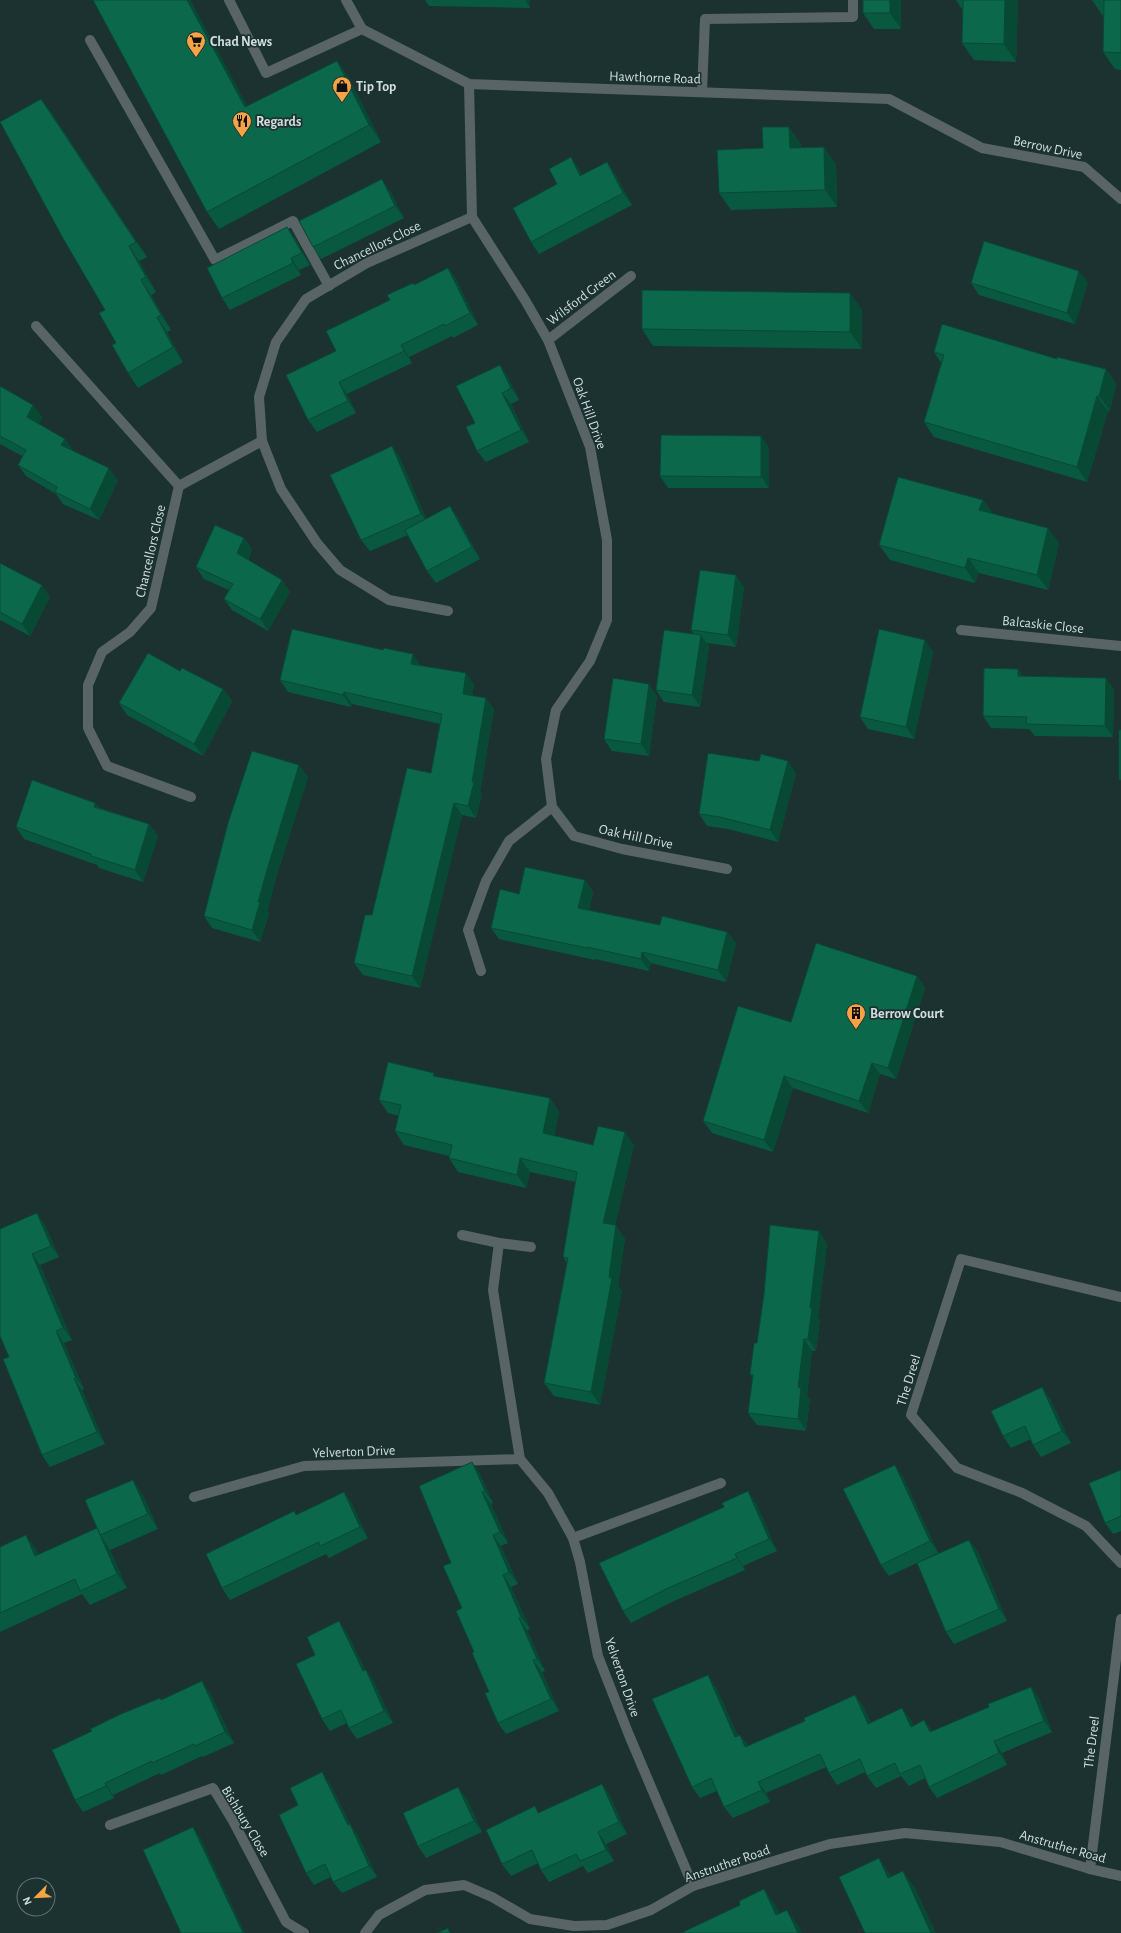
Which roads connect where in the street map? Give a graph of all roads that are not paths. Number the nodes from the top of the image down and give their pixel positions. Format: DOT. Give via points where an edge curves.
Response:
graph roads {
  1 [pos="229,0"];
  2 [pos="346,0"];
  3 [pos="853,0"];
  4 [pos="362,29"];
  5 [pos="90,40"];
  6 [pos="469,84"];
  7 [pos="702,92"];
  8 [pos="982,148"];
  9 [pos="1121,199"];
  10 [pos="472,217"];
  11 [pos="631,276"];
  12 [pos="329,286"];
  13 [pos="36,326"];
  14 [pos="548,340"];
  15 [pos="262,441"];
  16 [pos="179,486"];
  17 [pos="448,611"];
  18 [pos="962,630"];
  19 [pos="1121,646"];
  20 [pos="192,797"];
  21 [pos="552,807"];
  22 [pos="727,869"];
  23 [pos="481,971"];
  24 [pos="462,1235"];
  25 [pos="499,1243"];
  26 [pos="531,1247"];
  27 [pos="1120,1297"];
  28 [pos="520,1458"];
  29 [pos="720,1483"];
  30 [pos="194,1497"];
  31 [pos="574,1538"];
  32 [pos="1121,1563"];
  33 [pos="1121,1619"];
  34 [pos="110,1825"];
  35 [pos="1090,1869"];
  36 [pos="1121,1876"];
  37 [pos="694,1886"];
  38 [pos="304,1933"];
  39 [pos="365,1933"];
  1 -- 4 [label="street" via="266,73"];
  2 -- 4 [label="street"];
  3 -- 7 [label="street" via="853,17 706,19"];
  4 -- 6 [label="street, Hawthorne Road"];
  5 -- 12 [label="street" via="215,260 293,221"];
  6 -- 7 [label="street, Hawthorne Road"];
  6 -- 10 [label="street"];
  7 -- 8 [label="street, Hawthorne Road" via="889,99"];
  8 -- 9 [label="street, Berrow Drive" via="1084,167"];
  10 -- 12 [label="street, Chancellors Close" via="367,263"];
  10 -- 14 [label="street, Oak Hill Drive"];
  11 -- 14 [label="street, Wilsford Green"];
  12 -- 15 [label="street, Chancellors Close" via="306,299 276,342 259,397"];
  13 -- 16 [label="street"];
  14 -- 21 [label="street, Oak Hill Drive" via="590,447 607,540 607,620 590,661 556,710 546,759"];
  15 -- 16 [label="street"];
  15 -- 17 [label="street, Chancellors Close" via="281,489 317,543 340,570 389,600"];
  16 -- 20 [label="street, Chancellors Close" via="151,608 130,632 102,652 88,685 88,728 107,766"];
  18 -- 19 [label="street, Balcaskie Close"];
  21 -- 22 [label="street, Oak Hill Drive" via="574,836 622,849"];
  21 -- 23 [label="street" via="509,841 486,881 468,930"];
  24 -- 25 [label="street"];
  25 -- 26 [label="street"];
  25 -- 28 [label="street, Yelverton Drive" via="493,1290"];
  27 -- 32 [label="street, The Dreel" via="961,1259 911,1415 957,1468 1022,1493 1086,1526"];
  28 -- 30 [label="street, Yelverton Drive" via="304,1466"];
  28 -- 31 [label="street, Yelverton Drive" via="548,1493"];
  29 -- 31 [label="street"];
  31 -- 37 [label="street, Yelverton Drive" via="598,1656"];
  33 -- 35 [label="street, The Dreel"];
  34 -- 38 [label="street, Bishbury Close" via="213,1788 286,1922"];
  35 -- 36 [label="street, Anstruther Road"];
  35 -- 37 [label="street, Anstruther Road" via="1000,1842 905,1833 830,1844"];
  37 -- 39 [label="street, Anstruther Road" via="651,1910 607,1925 574,1926 530,1919 464,1885 425,1890 379,1915"];
}
